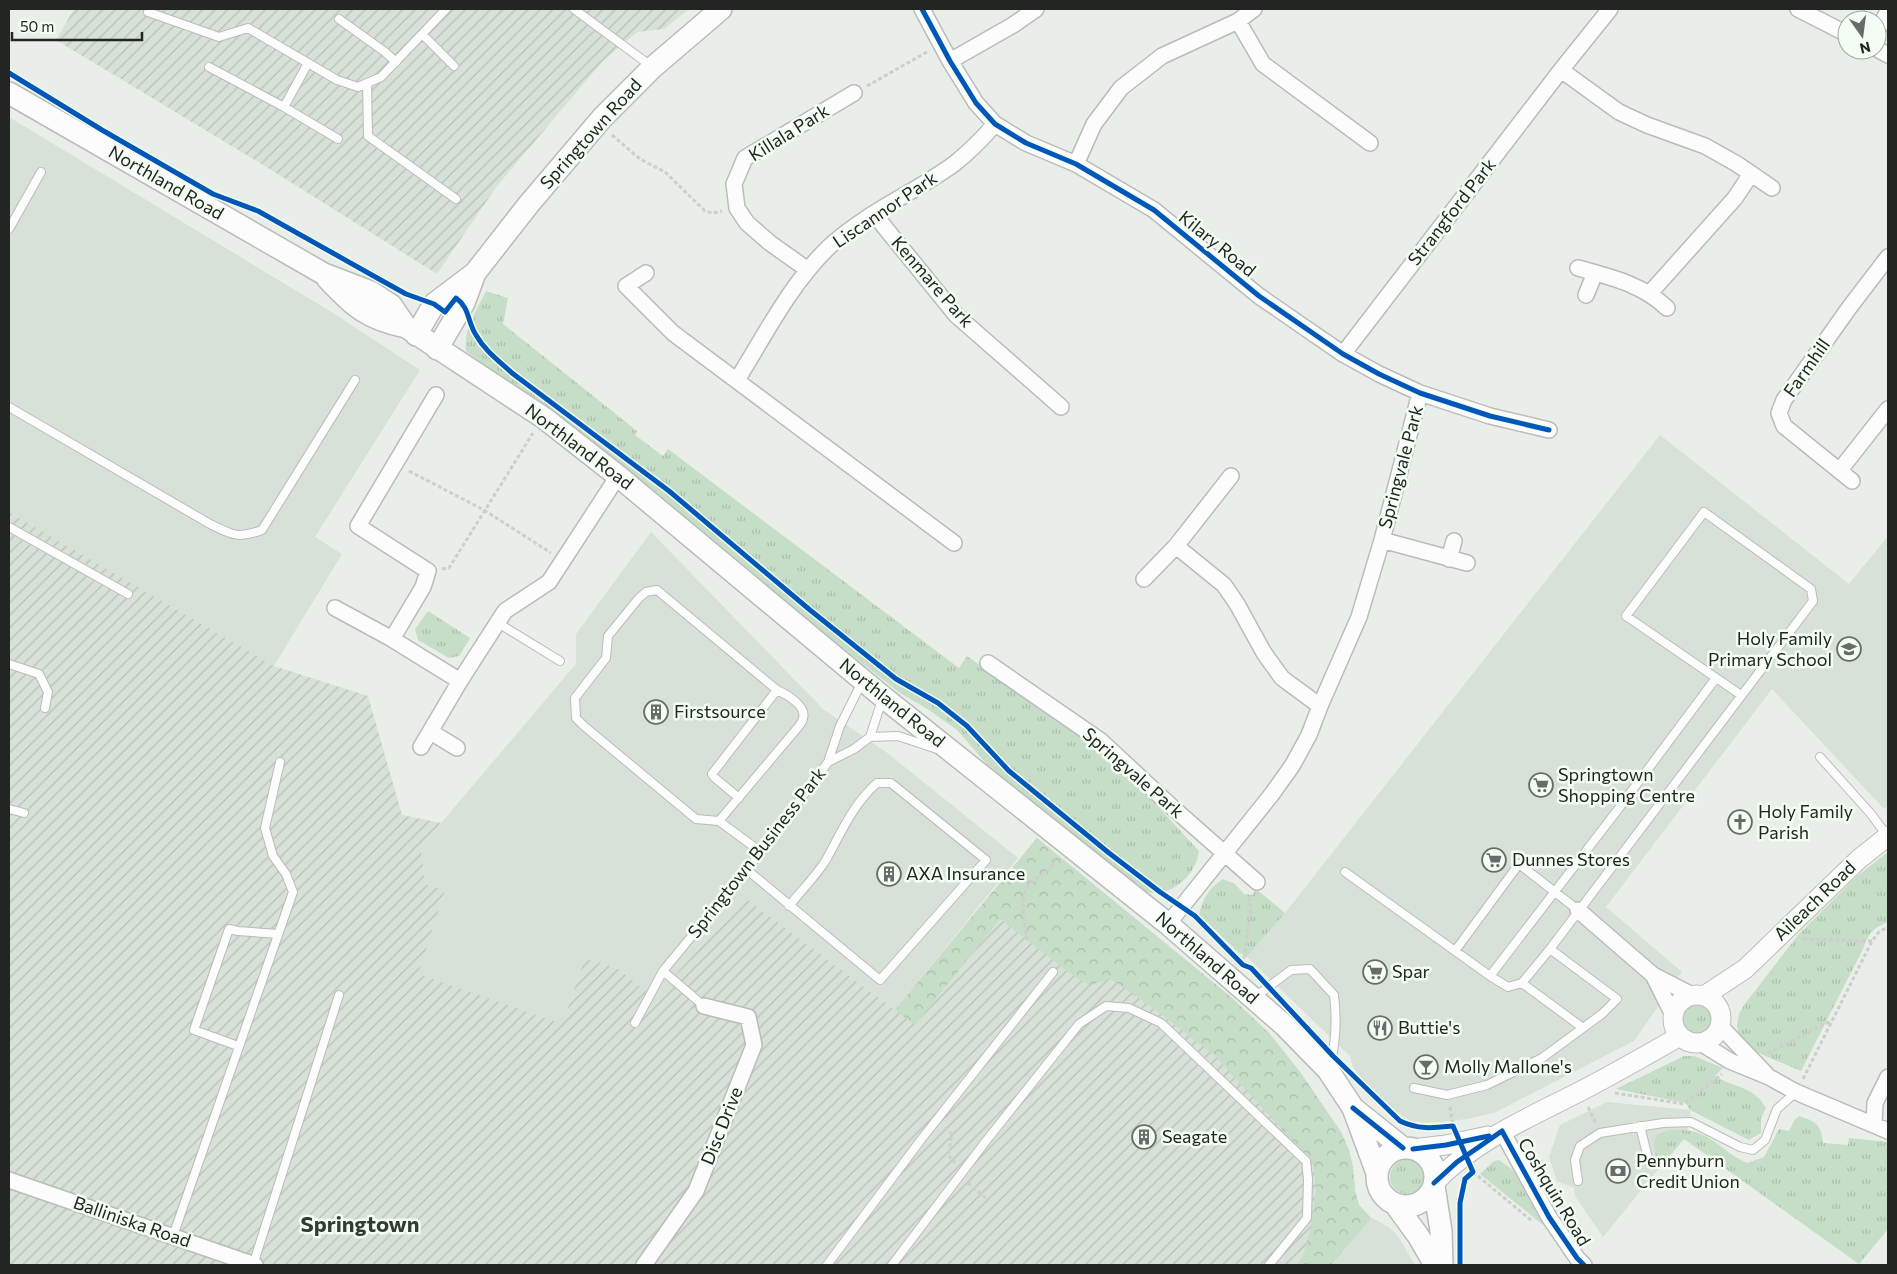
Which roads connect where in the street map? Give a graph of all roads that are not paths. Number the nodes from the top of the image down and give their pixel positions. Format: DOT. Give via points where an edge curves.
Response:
graph roads {
  1 [pos="446,9"];
  2 [pos="574,9"];
  3 [pos="721,9"];
  4 [pos="922,9"];
  5 [pos="1036,9"];
  6 [pos="1254,9"];
  7 [pos="1610,9"];
  8 [pos="1798,9"];
  9 [pos="148,12"];
  10 [pos="339,19"];
  11 [pos="1238,21"];
  12 [pos="1837,29"];
  13 [pos="422,34"];
  14 [pos="950,61"];
  15 [pos="396,62"];
  16 [pos="308,63"];
  17 [pos="454,66"];
  18 [pos="209,67"];
  19 [pos="652,68"];
  20 [pos="1561,70"];
  21 [pos="367,83"];
  22 [pos="9,93"];
  23 [pos="854,93"];
  24 [pos="284,107"];
  25 [pos="995,124"];
  26 [pos="338,139"];
  27 [pos="1370,143"];
  28 [pos="1076,164"];
  29 [pos="41,172"];
  30 [pos="1751,174"];
  31 [pos="1772,188"];
  32 [pos="456,199"];
  33 [pos="874,214"];
  34 [pos="9,229"];
  35 [pos="1888,257"];
  36 [pos="1578,268"];
  37 [pos="808,270"];
  38 [pos="475,273"];
  39 [pos="646,273"];
  40 [pos="1595,273"];
  41 [pos="1650,293"];
  42 [pos="1586,295"];
  43 [pos="1667,308"];
  44 [pos="411,331"];
  45 [pos="437,349"];
  46 [pos="1343,354"];
  47 [pos="355,380"];
  48 [pos="737,380"];
  49 [pos="1420,393"];
  50 [pos="436,395"];
  51 [pos="9,407"];
  52 [pos="1061,407"];
  53 [pos="1888,409"];
  54 [pos="1549,430"];
  55 [pos="1840,470"];
  56 [pos="618,476"];
  57 [pos="1231,476"];
  58 [pos="1852,481"];
  59 [pos="9,526"];
  60 [pos="1382,540"];
  61 [pos="1454,541"];
  62 [pos="954,543"];
  63 [pos="1176,546"];
  64 [pos="1449,559"];
  65 [pos="1467,564"];
  66 [pos="1144,579"];
  67 [pos="128,594"];
  68 [pos="335,608"];
  69 [pos="498,623"];
  70 [pos="392,639"];
  71 [pos="560,661"];
  72 [pos="988,663"];
  73 [pos="9,664"];
  74 [pos="1716,678"];
  75 [pos="863,680"];
  76 [pos="460,681"];
  77 [pos="777,690"];
  78 [pos="1741,695"];
  79 [pos="883,697"];
  80 [pos="1320,706"];
  81 [pos="45,708"];
  82 [pos="431,732"];
  83 [pos="870,736"];
  84 [pos="421,747"];
  85 [pos="457,748"];
  86 [pos="958,756"];
  87 [pos="1820,757"];
  88 [pos="280,762"];
  89 [pos="828,762"];
  90 [pos="739,798"];
  91 [pos="9,809"];
  92 [pos="24,813"];
  93 [pos="719,821"];
  94 [pos="1888,837"];
  95 [pos="761,852"];
  96 [pos="1225,854"];
  97 [pos="746,869"];
  98 [pos="1345,872"];
  99 [pos="1252,887"];
  100 [pos="1555,892"];
  101 [pos="789,906"];
  102 [pos="1578,910"];
  103 [pos="1168,924"];
  104 [pos="278,934"];
  105 [pos="1550,949"];
  106 [pos="1456,951"];
  107 [pos="1744,969"];
  108 [pos="663,971"];
  109 [pos="1053,972"];
  110 [pos="1653,975"];
  111 [pos="1490,976"];
  112 [pos="1522,983"];
  113 [pos="339,995"];
  114 [pos="1698,996"];
  115 [pos="1254,998"];
  116 [pos="704,1006"];
  117 [pos="1673,1016"];
  118 [pos="1719,1018"];
  119 [pos="635,1023"];
  120 [pos="1583,1028"];
  121 [pos="1680,1036"];
  122 [pos="1700,1042"];
  123 [pos="238,1046"];
  124 [pos="1328,1070"];
  125 [pos="1769,1077"];
  126 [pos="1888,1077"];
  127 [pos="1414,1088"];
  128 [pos="1796,1092"];
  129 [pos="1353,1108"];
  130 [pos="1874,1124"];
  131 [pos="1640,1126"];
  132 [pos="1888,1131"];
  133 [pos="1499,1133"];
  134 [pos="1408,1148"];
  135 [pos="1649,1162"];
  136 [pos="1377,1173"];
  137 [pos="9,1180"];
  138 [pos="1578,1181"];
  139 [pos="1434,1185"];
  140 [pos="1395,1204"];
  141 [pos="173,1236"];
  142 [pos="254,1265"];
  143 [pos="644,1265"];
  144 [pos="827,1265"];
  145 [pos="892,1265"];
  146 [pos="1269,1265"];
  147 [pos="1435,1265"];
  148 [pos="1442,1265"];
  149 [pos="1584,1265"];
  1 -- 13 [label="lane"];
  2 -- 19 [label="lane"];
  3 -- 19 [label="main road, Springtown Road"];
  4 -- 14 [label="street, Kilary Road"];
  5 -- 14 [label="street"];
  6 -- 11 [label="street"];
  7 -- 20 [label="street, Strangford Park"];
  8 -- 12 [label="street"];
  9 -- 16 [label="lane" via="219,37 248,28"];
  10 -- 15 [label="lane"];
  11 -- 27 [label="street" via="1263,64"];
  11 -- 28 [label="street" via="1162,56 1122,88 1094,124"];
  13 -- 15 [label="lane"];
  13 -- 17 [label="lane"];
  14 -- 25 [label="street, Kilary Road" via="976,103"];
  15 -- 21 [label="lane" via="381,77"];
  16 -- 21 [label="lane" via="337,80 358,87"];
  16 -- 24 [label="lane"];
  18 -- 24 [label="lane"];
  19 -- 38 [label="main road, Springtown Road" via="602,118"];
  20 -- 30 [label="street" via="1619,112 1705,146"];
  20 -- 46 [label="street, Strangford Park"];
  21 -- 32 [label="lane" via="368,136"];
  22 -- 44 [label="main road, Northland Road" via="324,274 371,292 391,305"];
  23 -- 37 [label="street, Killala Park" via="745,158 734,184 737,208 747,223 770,244"];
  24 -- 26 [label="lane"];
  25 -- 28 [label="street, Kilary Road" via="1026,143"];
  25 -- 33 [label="street, Liscannor Park" via="953,164"];
  28 -- 46 [label="street, Kilary Road" via="1154,210 1260,296"];
  29 -- 34 [label="lane"];
  30 -- 31 [label="street"];
  30 -- 41 [label="street" via="1735,198"];
  33 -- 37 [label="street, Liscannor Park" via="831,246"];
  33 -- 52 [label="street, Kenmare Park" via="956,315"];
  35 -- 55 [label="street, Farmhill" via="1848,308 1784,400 1779,413 1784,426"];
  36 -- 40 [label="street"];
  37 -- 48 [label="street, Liscannor Park"];
  38 -- 44 [label="main road, Springtown Road" via="434,304"];
  38 -- 45 [label="main road, Springtown Road" via="464,303"];
  39 -- 48 [label="street" via="626,286 673,333"];
  40 -- 41 [label="street"];
  40 -- 42 [label="street"];
  41 -- 43 [label="street"];
  44 -- 45 [label="main road, Northland Road"];
  45 -- 56 [label="main road, Northland Road" via="544,418"];
  46 -- 49 [label="street, Kilary Road"];
  47 -- 51 [label="lane" via="262,530 249,535 233,535 210,524"];
  48 -- 62 [label="street"];
  49 -- 54 [label="street, Kilary Road" via="1490,416"];
  49 -- 60 [label="street, Springvale Park"];
  50 -- 70 [label="street" via="358,526 428,571 423,587"];
  53 -- 55 [label="street"];
  55 -- 58 [label="street, Farmhill"];
  56 -- 69 [label="street" via="549,582 505,611"];
  56 -- 75 [label="main road, Northland Road"];
  57 -- 63 [label="street"];
  59 -- 67 [label="lane"];
  60 -- 64 [label="street, Springvale Park"];
  60 -- 80 [label="street, Springvale Park" via="1358,617"];
  61 -- 64 [label="street"];
  63 -- 66 [label="street"];
  63 -- 80 [label="street" via="1224,585 1282,678"];
  64 -- 65 [label="street, Springvale Park"];
  68 -- 70 [label="street"];
  69 -- 71 [label="lane"];
  69 -- 76 [label="street"];
  70 -- 76 [label="street"];
  72 -- 96 [label="street, Springvale Park" via="1101,741"];
  73 -- 81 [label="lane" via="39,674 48,692"];
  74 -- 78 [label="lane"];
  74 -- 78 [label="lane" via="1626,616 1704,512 1811,589 1813,601"];
  74 -- 100 [label="lane"];
  75 -- 79 [label="main road, Northland Road"];
  75 -- 89 [label="lane, Springtown Business Park" via="840,726"];
  76 -- 82 [label="street"];
  77 -- 90 [label="lane" via="712,774"];
  77 -- 90 [label="lane" via="798,704 804,718"];
  77 -- 93 [label="lane" via="658,590 646,592 639,598 608,636 606,658 575,698 576,718 584,726 696,818"];
  78 -- 102 [label="lane"];
  79 -- 83 [label="lane"];
  79 -- 86 [label="main road, Northland Road"];
  80 -- 96 [label="street, Springvale Park" via="1292,766"];
  82 -- 84 [label="street"];
  82 -- 85 [label="street"];
  83 -- 86 [label="lane" via="898,736"];
  83 -- 89 [label="lane" via="854,749"];
  86 -- 103 [label="main road, Northland Road"];
  87 -- 94 [label="lane"];
  88 -- 104 [label="lane" via="265,828 273,856 286,874 293,892"];
  89 -- 95 [label="lane, Springtown Business Park"];
  90 -- 93 [label="lane"];
  91 -- 92 [label="lane"];
  93 -- 95 [label="lane"];
  94 -- 107 [label="street, Aileach Road" via="1859,859"];
  95 -- 97 [label="lane, Springtown Business Park"];
  96 -- 99 [label="street"];
  96 -- 103 [label="street, Springvale Park"];
  97 -- 101 [label="lane"];
  97 -- 108 [label="lane, Springtown Business Park"];
  98 -- 106 [label="lane"];
  100 -- 102 [label="lane"];
  100 -- 106 [label="lane" via="1519,864"];
  100 -- 111 [label="lane"];
  101 -- 101 [label="lane" via="880,980 986,860 891,783 877,783 846,820 825,861"];
  102 -- 105 [label="lane"];
  102 -- 110 [label="street"];
  103 -- 115 [label="main road, Northland Road"];
  104 -- 123 [label="lane"];
  104 -- 123 [label="lane" via="229,929 194,1030"];
  105 -- 112 [label="lane"];
  105 -- 120 [label="lane" via="1617,999"];
  106 -- 111 [label="lane"];
  107 -- 114 [label="street, Aileach Road"];
  107 -- 118 [label="street, Aileach Road"];
  108 -- 116 [label="lane"];
  108 -- 119 [label="lane, Springtown Business Park"];
  109 -- 144 [label="lane"];
  110 -- 114 [label="street"];
  110 -- 117 [label="street"];
  111 -- 112 [label="lane" via="1508,987"];
  112 -- 120 [label="lane"];
  113 -- 142 [label="lane"];
  114 -- 117 [label="street" via="1680,1002"];
  114 -- 118 [label="street" via="1713,1002"];
  115 -- 124 [label="main road, Northland Road"];
  115 -- 124 [label="lane" via="1290,970 1310,969 1334,995 1336,1030"];
  116 -- 143 [label="street, Disc Drive" via="748,1017 754,1045 696,1191"];
  117 -- 121 [label="street" via="1674,1027"];
  118 -- 122 [label="street" via="1712,1037"];
  118 -- 125 [label="street"];
  120 -- 127 [label="lane" via="1542,1058 1488,1085 1448,1095"];
  121 -- 122 [label="street"];
  121 -- 133 [label="street"];
  122 -- 125 [label="street" via="1730,1061"];
  123 -- 141 [label="lane"];
  124 -- 129 [label="main road, Northland Road"];
  125 -- 128 [label="street"];
  126 -- 130 [label="street" via="1875,1103"];
  128 -- 130 [label="street"];
  128 -- 131 [label="lane" via="1777,1109 1765,1140 1753,1150 1740,1147 1691,1122"];
  129 -- 134 [label="main road, Northland Road"];
  129 -- 136 [label="main road, Northland Road"];
  130 -- 132 [label="street"];
  131 -- 135 [label="lane"];
  131 -- 138 [label="lane" via="1600,1133 1580,1146 1575,1160"];
  133 -- 134 [label="street" via="1446,1146"];
  133 -- 139 [label="street" via="1457,1162"];
  133 -- 149 [label="street, Coshquin Road" via="1576,1258"];
  134 -- 136 [label="main road" via="1394,1150 1386,1156"];
  134 -- 139 [label="main road" via="1422,1153 1429,1160 1434,1168"];
  136 -- 140 [label="main road" via="1380,1192"];
  137 -- 141 [label="street, Balliniska Road"];
  139 -- 140 [label="main road" via="1423,1201 1405,1206"];
  139 -- 148 [label="main road"];
  140 -- 147 [label="main road"];
  141 -- 142 [label="street, Balliniska Road"];
  145 -- 146 [label="lane" via="1079,1024 1106,1006 1129,1008 1161,1023 1306,1161 1307,1218"];
}
